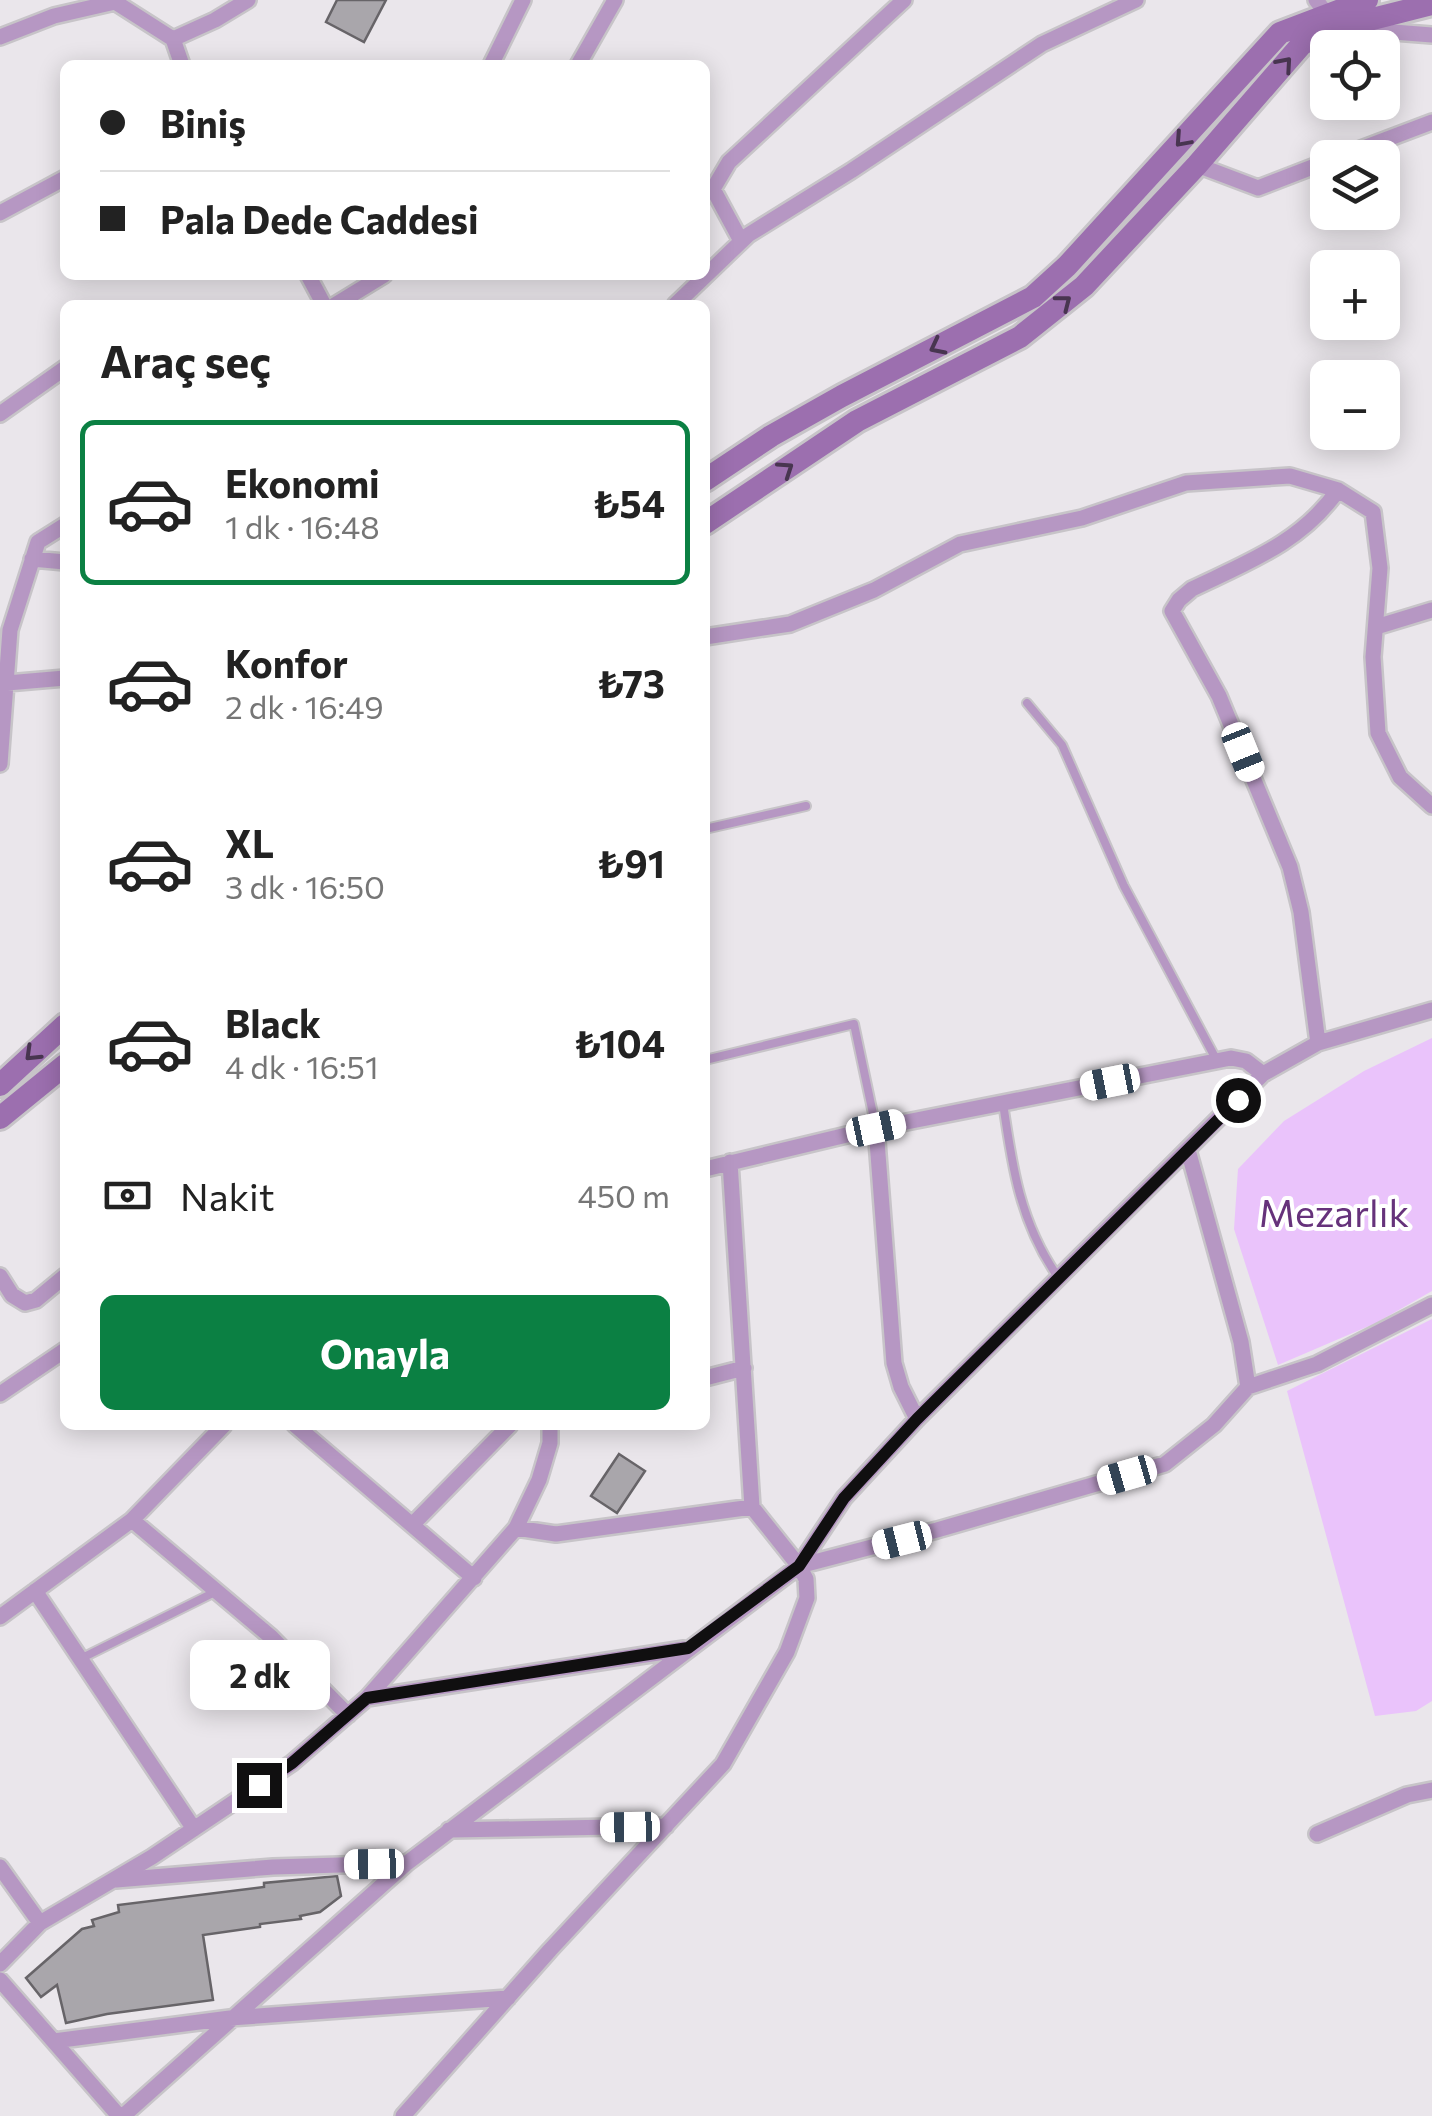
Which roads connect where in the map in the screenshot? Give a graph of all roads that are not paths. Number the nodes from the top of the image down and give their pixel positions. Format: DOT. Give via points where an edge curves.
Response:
graph roads {
  1 [pos="248,0"];
  2 [pos="523,0"];
  3 [pos="615,0"];
  4 [pos="904,0"];
  5 [pos="1136,0"];
  6 [pos="1366,0"];
  7 [pos="113,1"];
  8 [pos="1432,4"];
  9 [pos="1326,14"];
  10 [pos="1432,34"];
  11 [pos="0,37"];
  12 [pos="173,39"];
  13 [pos="180,60"];
  14 [pos="493,60"];
  15 [pos="581,60"];
  16 [pos="1432,122"];
  17 [pos="1384,140"];
  18 [pos="1197,165"];
  19 [pos="1310,168"];
  20 [pos="60,181"];
  21 [pos="0,214"];
  22 [pos="742,241"];
  23 [pos="710,272"];
  24 [pos="363,280"];
  25 [pos="376,280"];
  26 [pos="701,280"];
  27 [pos="354,293"];
  28 [pos="343,300"];
  29 [pos="680,300"];
  30 [pos="60,372"];
  31 [pos="0,414"];
  32 [pos="710,477"];
  33 [pos="1338,490"];
  34 [pos="710,520"];
  35 [pos="60,528"];
  36 [pos="32,560"];
  37 [pos="60,562"];
  38 [pos="1432,610"];
  39 [pos="1376,628"];
  40 [pos="710,636"];
  41 [pos="60,678"];
  42 [pos="3,680"];
  43 [pos="1027,704"];
  44 [pos="0,764"];
  45 [pos="806,806"];
  46 [pos="1432,806"];
  47 [pos="710,827"];
  48 [pos="1432,1010"];
  49 [pos="60,1030"];
  50 [pos="1318,1044"];
  51 [pos="710,1059"];
  52 [pos="1218,1061"];
  53 [pos="60,1069"];
  54 [pos="1263,1074"];
  55 [pos="0,1085"];
  56 [pos="1003,1102"];
  57 [pos="0,1118"];
  58 [pos="876,1128"];
  59 [pos="1188,1150"];
  60 [pos="730,1162"];
  61 [pos="710,1167"];
  62 [pos="0,1276"];
  63 [pos="1059,1278"];
  64 [pos="60,1280"];
  65 [pos="1432,1305"];
  66 [pos="60,1353"];
  67 [pos="744,1368"];
  68 [pos="710,1377"];
  69 [pos="1248,1387"];
  70 [pos="0,1394"];
  71 [pos="917,1419"];
  72 [pos="219,1430"];
  73 [pos="305,1430"];
  74 [pos="505,1430"];
  75 [pos="550,1430"];
  76 [pos="752,1506"];
  77 [pos="132,1520"];
  78 [pos="412,1524"];
  79 [pos="516,1528"];
  80 [pos="799,1566"];
  81 [pos="474,1578"];
  82 [pos="217,1590"];
  83 [pos="35,1592"];
  84 [pos="0,1617"];
  85 [pos="688,1648"];
  86 [pos="80,1659"];
  87 [pos="367,1698"];
  88 [pos="348,1715"];
  89 [pos="1432,1790"];
  90 [pos="666,1826"];
  91 [pos="194,1829"];
  92 [pos="449,1830"];
  93 [pos="1317,1834"];
  94 [pos="407,1864"];
  95 [pos="0,1867"];
  96 [pos="112,1880"];
  97 [pos="40,1923"];
  98 [pos="0,1964"];
  99 [pos="0,1980"];
  100 [pos="508,1998"];
  101 [pos="230,2018"];
  102 [pos="54,2041"];
  103 [pos="121,2116"];
  104 [pos="403,2116"];
  1 -- 12 [label="street"];
  2 -- 14 [label="street"];
  3 -- 15 [label="street"];
  4 -- 22 [label="street" via="730,162 713,190"];
  5 -- 22 [label="street" via="1042,44"];
  6 -- 9 [label="street"];
  7 -- 11 [label="street"];
  7 -- 12 [label="street"];
  8 -- 9 [label="street"];
  9 -- 10 [label="street"];
  18 -- 9 [label="street, one-way"];
  9 -- 32 [label="street, one-way" via="1280,33 1033,298 842,396"];
  12 -- 13 [label="street"];
  16 -- 17 [label="street"];
  18 -- 19 [label="street" via="1258,188"];
  34 -- 18 [label="street, one-way" via="857,421 1020,337 1084,286"];
  20 -- 21 [label="street"];
  22 -- 23 [label="street"];
  24 -- 27 [label="street"];
  25 -- 27 [label="street"];
  26 -- 29 [label="street"];
  27 -- 28 [label="street"];
  30 -- 31 [label="street"];
  33 -- 39 [label="street" via="1373,512 1380,568"];
  33 -- 40 [label="street" via="1290,476 1186,482 1082,518 960,544 874,590 790,624"];
  33 -- 50 [label="street" via="1298,534 1192,589 1172,612 1219,696 1290,867"];
  35 -- 36 [label="street" via="38,542"];
  36 -- 37 [label="street"];
  36 -- 42 [label="street"];
  38 -- 39 [label="street"];
  39 -- 46 [label="street" via="1378,733 1400,776"];
  41 -- 42 [label="street"];
  42 -- 44 [label="street"];
  43 -- 52 [label="lane" via="1062,745 1124,886"];
  45 -- 47 [label="lane"];
  48 -- 50 [label="street"];
  49 -- 55 [label="street, one-way"];
  50 -- 54 [label="street"];
  51 -- 58 [label="lane" via="854,1024"];
  52 -- 54 [label="street" via="1246,1061"];
  52 -- 56 [label="street"];
  53 -- 57 [label="street"];
  54 -- 59 [label="street"];
  56 -- 58 [label="street"];
  56 -- 63 [label="lane" via="1018,1196 1034,1240"];
  58 -- 60 [label="street"];
  58 -- 71 [label="street" via="894,1363"];
  59 -- 63 [label="street"];
  59 -- 69 [label="street" via="1242,1342"];
  60 -- 61 [label="street"];
  60 -- 67 [label="street"];
  62 -- 64 [label="street" via="25,1302"];
  63 -- 71 [label="street"];
  65 -- 69 [label="street" via="1317,1364"];
  66 -- 70 [label="street"];
  67 -- 68 [label="street"];
  67 -- 76 [label="street"];
  69 -- 80 [label="street" via="1165,1464"];
  71 -- 80 [label="street" via="844,1498"];
  72 -- 77 [label="street"];
  73 -- 78 [label="street"];
  74 -- 78 [label="street"];
  75 -- 79 [label="street" via="539,1480"];
  76 -- 79 [label="street" via="556,1534"];
  76 -- 80 [label="street"];
  77 -- 82 [label="street"];
  77 -- 83 [label="street"];
  78 -- 81 [label="street"];
  79 -- 81 [label="street"];
  80 -- 85 [label="street"];
  80 -- 90 [label="street" via="807,1598 787,1652 724,1764"];
  81 -- 87 [label="street"];
  82 -- 86 [label="lane"];
  82 -- 88 [label="street"];
  83 -- 84 [label="street"];
  83 -- 86 [label="street"];
  85 -- 87 [label="street"];
  85 -- 92 [label="street"];
  86 -- 91 [label="street"];
  87 -- 88 [label="street"];
  88 -- 91 [label="street" via="292,1763"];
  89 -- 93 [label="street"];
  90 -- 92 [label="street"];
  90 -- 100 [label="street"];
  91 -- 96 [label="street"];
  92 -- 94 [label="street"];
  94 -- 96 [label="street"];
  94 -- 101 [label="street"];
  95 -- 97 [label="street"];
  96 -- 97 [label="street"];
  97 -- 98 [label="street"];
  99 -- 102 [label="street"];
  100 -- 101 [label="street"];
  100 -- 104 [label="street"];
  101 -- 102 [label="street"];
  101 -- 103 [label="street"];
  102 -- 103 [label="street"];
}
